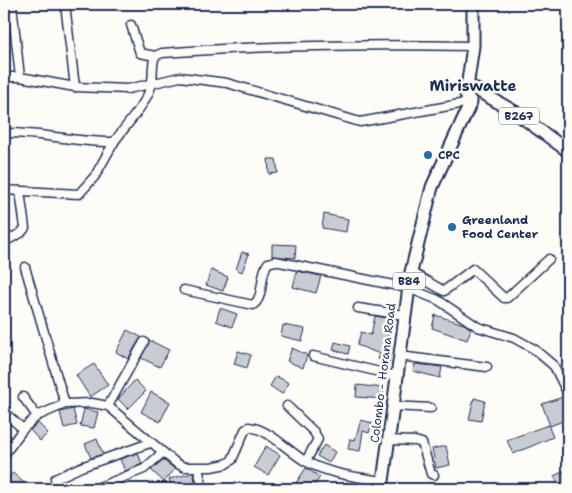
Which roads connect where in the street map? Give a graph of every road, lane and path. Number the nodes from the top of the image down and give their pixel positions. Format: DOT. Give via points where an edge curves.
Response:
graph roads {
  1 [pos="66,4"];
  2 [pos="473,4"];
  3 [pos="12,5"];
  4 [pos="131,25"];
  5 [pos="473,46"];
  6 [pos="155,56"];
  7 [pos="4,77"];
  8 [pos="20,77"];
  9 [pos="468,84"];
  10 [pos="151,85"];
  11 [pos="75,87"];
  12 [pos="471,102"];
  13 [pos="4,133"];
  14 [pos="114,142"];
  15 [pos="568,151"];
  16 [pos="4,190"];
  17 [pos="20,191"];
  18 [pos="4,242"];
  19 [pos="549,259"];
  20 [pos="25,267"];
  21 [pos="411,272"];
  22 [pos="408,288"];
  23 [pos="184,290"];
  24 [pos="358,308"];
  25 [pos="404,315"];
  26 [pos="144,342"];
  27 [pos="313,356"];
  28 [pos="399,356"];
  29 [pos="487,367"];
  30 [pos="396,376"];
  31 [pos="568,394"];
  32 [pos="23,397"];
  33 [pos="65,404"];
  34 [pos="108,406"];
  35 [pos="287,406"];
  36 [pos="392,406"];
  37 [pos="431,408"];
  38 [pos="4,412"];
  39 [pos="37,416"];
  40 [pos="23,429"];
  41 [pos="388,440"];
  42 [pos="150,443"];
  43 [pos="162,453"];
  44 [pos="4,455"];
  45 [pos="306,461"];
  46 [pos="198,468"];
  47 [pos="434,475"];
  48 [pos="55,479"];
  49 [pos="382,485"];
  50 [pos="94,489"];
  51 [pos="204,489"];
  1 -- 11 [label="street"];
  2 -- 5 [label="main road"];
  3 -- 8 [label="street"];
  4 -- 6 [label="street" via="140,52"];
  5 -- 6 [label="street" via="236,47"];
  5 -- 9 [label="main road"];
  6 -- 10 [label="street"];
  7 -- 8 [label="street"];
  8 -- 11 [label="street"];
  9 -- 12 [label="main road" via="466,95"];
  9 -- 15 [label="main road, B267" via="515,112"];
  10 -- 11 [label="street" via="128,89"];
  10 -- 12 [label="street" via="180,77 227,83 360,122"];
  10 -- 14 [label="street"];
  12 -- 21 [label="main road, Colombo - Horana Road / B84" via="432,187"];
  13 -- 14 [label="street"];
  14 -- 17 [label="street" via="95,176 79,194"];
  16 -- 17 [label="street"];
  17 -- 18 [label="street" via="25,228 21,234"];
  19 -- 21 [label="street" via="508,298 504,298 473,269 444,291"];
  20 -- 33 [label="street"];
  21 -- 22 [label="main road, Colombo - Horana Road / B84"];
  22 -- 23 [label="street" via="275,262 266,264 258,300 253,305"];
  22 -- 25 [label="main road, Colombo - Horana Road / B84"];
  22 -- 31 [label="street" via="447,305 478,327 514,338 534,349 554,366"];
  24 -- 25 [label="street"];
  25 -- 28 [label="main road, Colombo - Horana Road / B84"];
  26 -- 34 [label="street"];
  27 -- 30 [label="street"];
  28 -- 29 [label="street"];
  28 -- 30 [label="main road, Colombo - Horana Road / B84"];
  30 -- 36 [label="main road, Colombo - Horana Road / B84"];
  32 -- 39 [label="street"];
  33 -- 34 [label="street"];
  33 -- 39 [label="street"];
  34 -- 42 [label="street"];
  35 -- 45 [label="street" via="318,439"];
  36 -- 37 [label="street"];
  36 -- 41 [label="main road, Colombo - Horana Road / B84"];
  38 -- 40 [label="street"];
  39 -- 40 [label="street"];
  40 -- 44 [label="street"];
  41 -- 47 [label="street" via="422,443 427,467"];
  41 -- 49 [label="main road, Colombo - Horana Road / B84"];
  42 -- 43 [label="street"];
  42 -- 48 [label="street"];
  43 -- 46 [label="street" via="176,463"];
  43 -- 50 [label="street" via="144,469"];
  45 -- 46 [label="street" via="261,431 249,427 230,462"];
  45 -- 49 [label="street"];
  46 -- 51 [label="street"];
}
